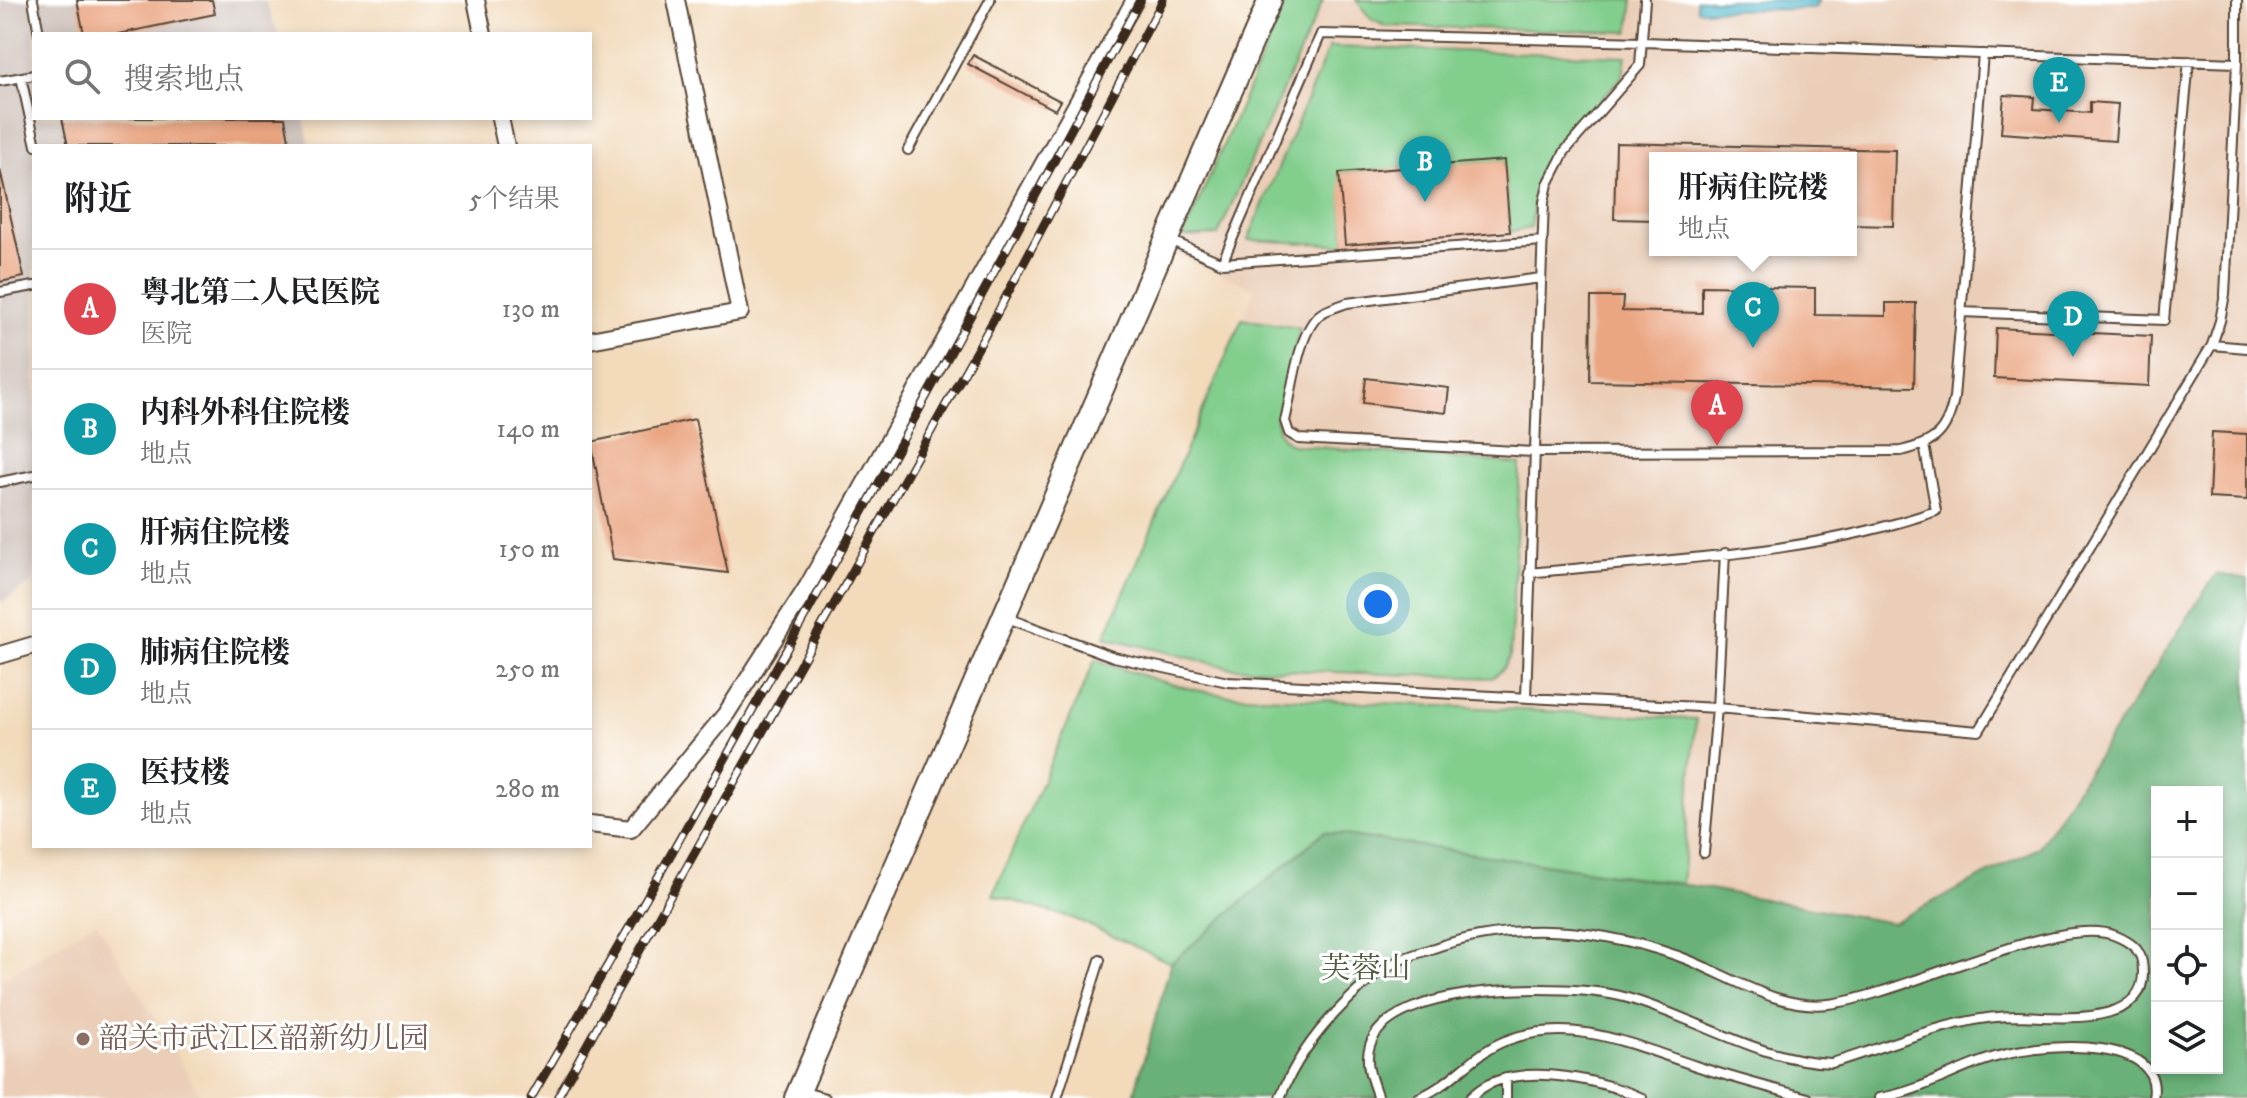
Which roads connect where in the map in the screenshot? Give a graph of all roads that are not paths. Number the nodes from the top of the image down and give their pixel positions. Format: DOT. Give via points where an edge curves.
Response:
graph roads {
  1 [pos="33,0"];
  2 [pos="476,0"];
  3 [pos="676,0"];
  4 [pos="990,0"];
  5 [pos="1135,0"];
  6 [pos="1270,0"];
  7 [pos="1645,0"];
  8 [pos="2237,0"];
  9 [pos="39,32"];
  10 [pos="483,32"];
  11 [pos="1643,42"];
  12 [pos="1983,54"];
  13 [pos="2189,61"];
  14 [pos="2237,63"];
  15 [pos="32,75"];
  16 [pos="21,77"];
  17 [pos="0,81"];
  18 [pos="500,120"];
  19 [pos="36,144"];
  20 [pos="506,144"];
  21 [pos="908,150"];
  22 [pos="1166,239"];
  23 [pos="1543,241"];
  24 [pos="1222,263"];
  25 [pos="1541,278"];
  26 [pos="32,286"];
  27 [pos="0,292"];
  28 [pos="1961,312"];
  29 [pos="592,340"];
  30 [pos="2212,345"];
  31 [pos="2247,348"];
  32 [pos="1924,445"];
  33 [pos="1533,452"];
  34 [pos="32,475"];
  35 [pos="0,482"];
  36 [pos="1725,553"];
  37 [pos="1529,573"];
  38 [pos="1003,616"];
  39 [pos="32,646"];
  40 [pos="0,655"];
  41 [pos="1526,697"];
  42 [pos="1717,708"];
  43 [pos="592,824"];
  44 [pos="1704,853"];
  45 [pos="1100,960"];
  46 [pos="1506,1078"];
  47 [pos="798,1094"];
  48 [pos="825,1098"];
  49 [pos="1057,1098"];
  50 [pos="1280,1098"];
  51 [pos="1378,1098"];
  52 [pos="1418,1098"];
  53 [pos="1470,1098"];
  54 [pos="1506,1098"];
  55 [pos="1642,1098"];
  56 [pos="1808,1098"];
  57 [pos="1879,1098"];
  58 [pos="2153,1098"];
  1 -- 9 [label="lane"];
  2 -- 10 [label="street"];
  3 -- 29 [label="street" via="740,312"];
  4 -- 21 [label="lane"];
  5 -- 43 [label="street" via="808,586 726,714 631,829"];
  6 -- 22 [label="main road"];
  7 -- 11 [label="lane"];
  8 -- 14 [label="lane"];
  11 -- 12 [label="lane"];
  11 -- 23 [label="lane" via="1640,65 1555,166 1544,202"];
  11 -- 24 [label="lane" via="1321,34"];
  12 -- 13 [label="lane"];
  12 -- 28 [label="lane"];
  13 -- 14 [label="lane"];
  13 -- 28 [label="lane" via="2164,320"];
  14 -- 30 [label="lane" via="2225,294"];
  15 -- 16 [label="lane"];
  16 -- 17 [label="lane"];
  16 -- 19 [label="lane"];
  18 -- 20 [label="street"];
  22 -- 24 [label="lane"];
  22 -- 38 [label="main road"];
  23 -- 24 [label="lane"];
  23 -- 25 [label="lane"];
  25 -- 33 [label="lane"];
  25 -- 33 [label="lane" via="1347,303 1322,313 1304,338 1285,421 1289,433 1299,439"];
  26 -- 27 [label="lane"];
  28 -- 32 [label="lane" via="1950,420"];
  30 -- 31 [label="lane"];
  30 -- 42 [label="lane" via="1979,731"];
  32 -- 33 [label="lane" via="1901,451"];
  32 -- 36 [label="lane" via="1936,511 1814,542"];
  33 -- 37 [label="lane"];
  34 -- 35 [label="lane"];
  36 -- 37 [label="lane"];
  36 -- 42 [label="lane"];
  37 -- 41 [label="lane"];
  38 -- 41 [label="lane" via="1114,657 1228,682"];
  38 -- 47 [label="main road"];
  39 -- 40 [label="street"];
  41 -- 42 [label="lane"];
  42 -- 44 [label="lane"];
  45 -- 49 [label="lane"];
  46 -- 53 [label="lane" via="1487,1083"];
  46 -- 54 [label="lane"];
  46 -- 55 [label="lane" via="1572,1079"];
  47 -- 48 [label="lane"];
  50 -- 51 [label="lane" via="1300,1055 1322,1025 1364,986 1394,963 1420,952 1495,932 1587,932 1629,940 1770,996 1823,1005 1858,1000 2035,940 2084,931 2129,942 2140,952 2143,965 2143,982 2119,1010 1966,1021 1832,1063 1784,1057 1656,1007 1588,990 1451,996 1418,1004 1379,1028 1368,1061"];
  52 -- 56 [label="lane" via="1502,1042 1553,1030 1620,1040"];
  57 -- 58 [label="lane" via="1928,1086 2010,1053 2051,1048 2109,1048 2136,1059 2149,1073"];
}
